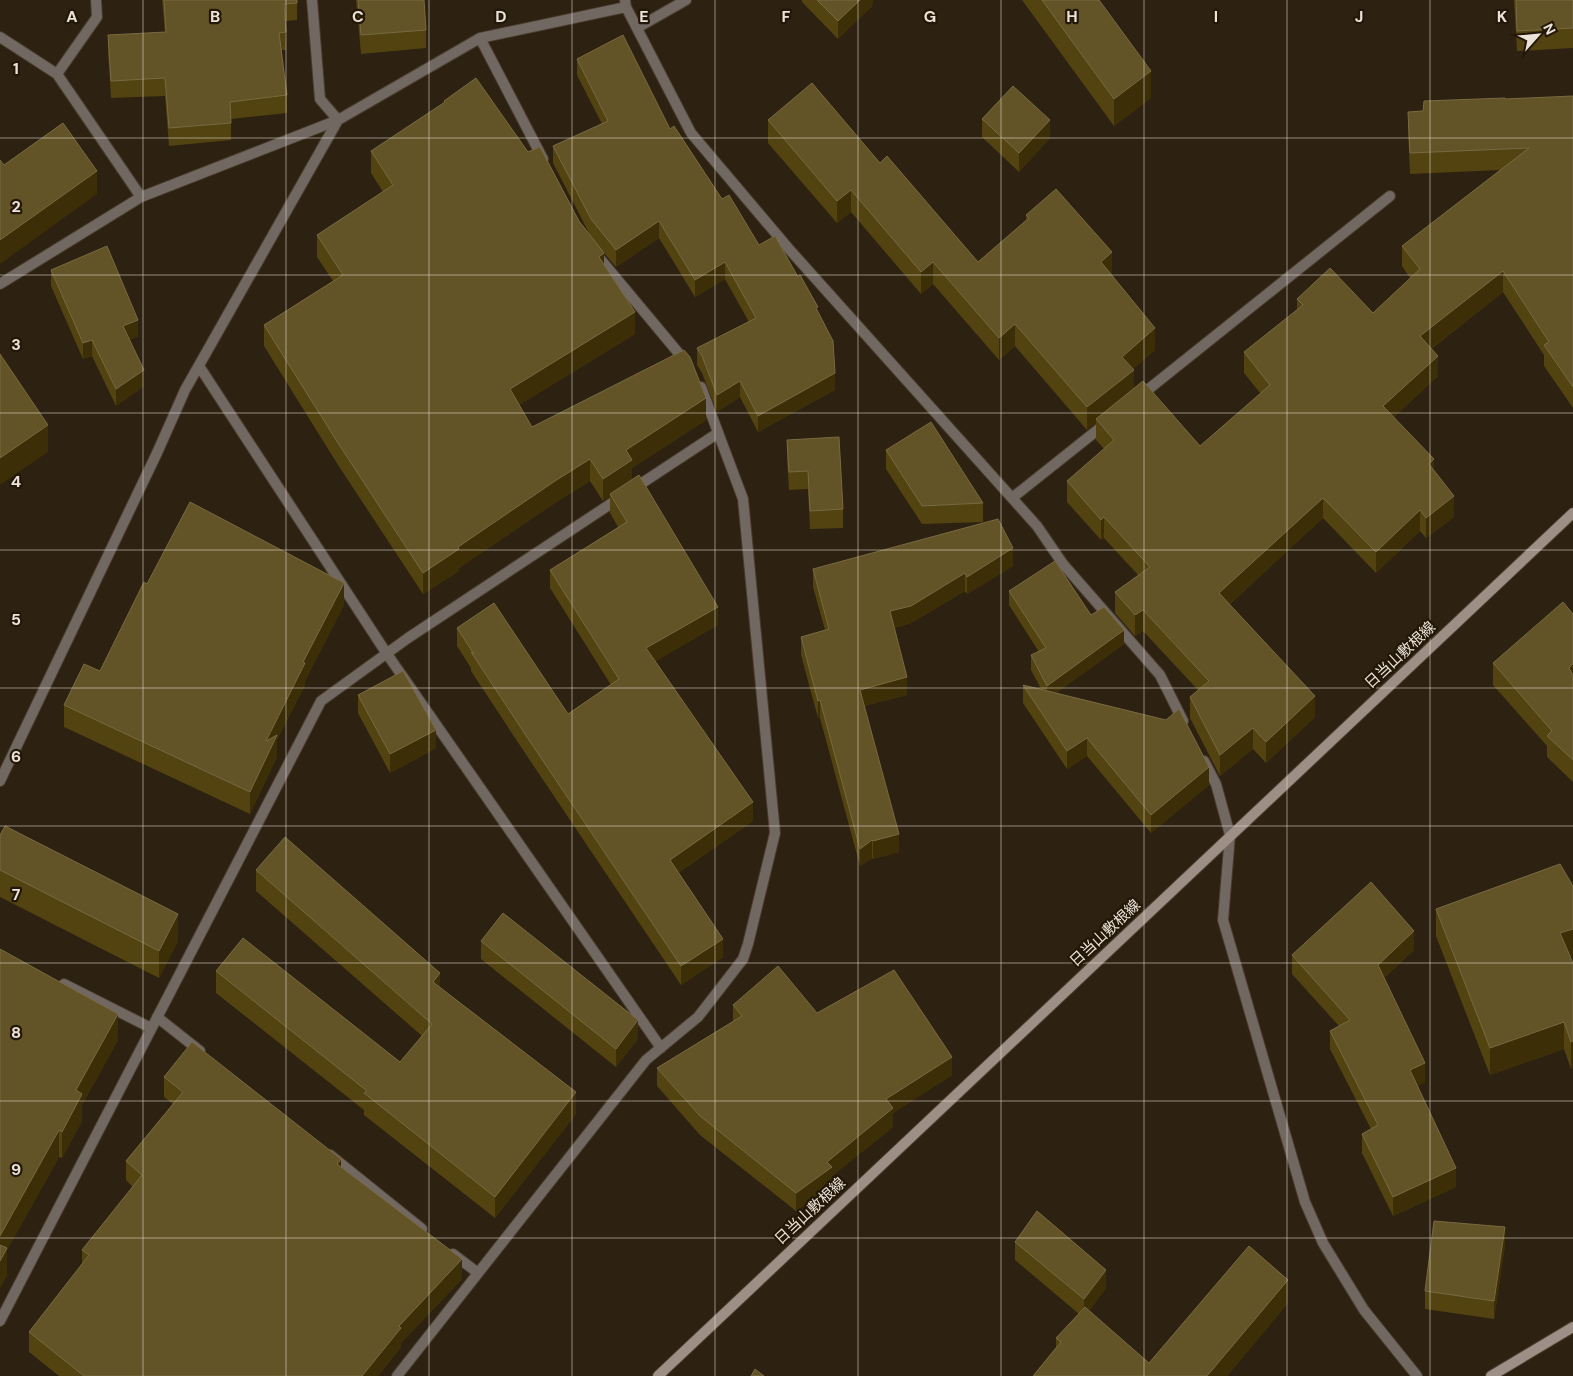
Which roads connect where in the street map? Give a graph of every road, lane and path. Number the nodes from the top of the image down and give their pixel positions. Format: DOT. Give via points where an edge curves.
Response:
graph roads {
  1 [pos="96,0"];
  2 [pos="312,0"];
  3 [pos="686,0"];
  4 [pos="626,4"];
  5 [pos="637,28"];
  6 [pos="0,37"];
  7 [pos="480,38"];
  8 [pos="57,74"];
  9 [pos="338,120"];
  10 [pos="549,170"];
  11 [pos="1390,196"];
  12 [pos="141,197"];
  13 [pos="591,248"];
  14 [pos="0,284"];
  15 [pos="199,366"];
  16 [pos="1136,400"];
  17 [pos="1112,418"];
  18 [pos="718,433"];
  19 [pos="1012,498"];
  20 [pos="1573,513"];
  21 [pos="388,654"];
  22 [pos="1190,734"];
  23 [pos="1198,750"];
  24 [pos="0,782"];
  25 [pos="1230,836"];
  26 [pos="53,979"];
  27 [pos="157,1017"];
  28 [pos="151,1028"];
  29 [pos="661,1048"];
  30 [pos="210,1060"];
  31 [pos="325,1151"];
  32 [pos="432,1237"];
  33 [pos="447,1249"];
  34 [pos="478,1273"];
  35 [pos="0,1321"];
  36 [pos="1573,1327"];
  37 [pos="397,1376"];
  38 [pos="658,1376"];
  39 [pos="1417,1376"];
  40 [pos="1491,1376"];
  1 -- 8 [label="street" via="97,17"];
  2 -- 9 [label="street" via="320,99"];
  3 -- 5 [label="street"];
  4 -- 5 [label="street"];
  4 -- 7 [label="street"];
  5 -- 19 [label="street" via="691,133 789,249"];
  6 -- 8 [label="street"];
  7 -- 9 [label="street"];
  7 -- 10 [label="street"];
  8 -- 12 [label="street"];
  9 -- 12 [label="street"];
  9 -- 15 [label="street"];
  11 -- 16 [label="street"];
  12 -- 14 [label="street"];
  13 -- 18 [label="street" via="693,371"];
  15 -- 21 [label="street"];
  15 -- 24 [label="street"];
  17 -- 19 [label="street"];
  18 -- 21 [label="street"];
  18 -- 29 [label="street" via="743,499 775,834 743,959 698,1017"];
  19 -- 22 [label="street" via="1037,526 1063,564 1160,675"];
  20 -- 25 [label="main road, 日当山敷根線"];
  21 -- 27 [label="street" via="321,701"];
  21 -- 29 [label="street"];
  23 -- 25 [label="street" via="1216,784"];
  25 -- 38 [label="main road, 日当山敷根線"];
  25 -- 39 [label="street" via="1223,920 1305,1202 1323,1243 1364,1310"];
  26 -- 28 [label="street"];
  27 -- 28 [label="street"];
  27 -- 30 [label="street"];
  28 -- 35 [label="street"];
  29 -- 34 [label="street" via="646,1060"];
  31 -- 32 [label="street"];
  33 -- 34 [label="street"];
  34 -- 37 [label="street"];
  36 -- 40 [label="main road"];
}
